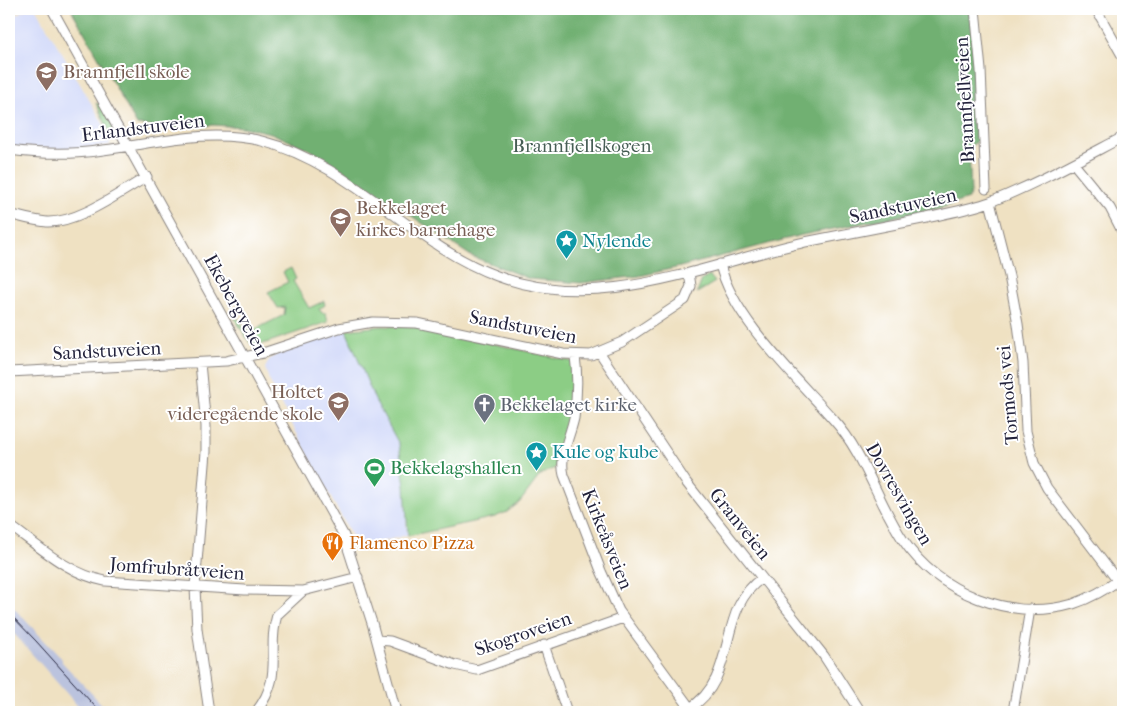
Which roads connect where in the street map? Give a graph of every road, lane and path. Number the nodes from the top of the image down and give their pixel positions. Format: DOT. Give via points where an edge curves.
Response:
graph roads {
  1 [pos="52,9"];
  2 [pos="975,9"];
  3 [pos="1096,9"];
  4 [pos="1123,57"];
  5 [pos="1123,137"];
  6 [pos="129,146"];
  7 [pos="9,150"];
  8 [pos="1074,164"];
  9 [pos="147,177"];
  10 [pos="986,189"];
  11 [pos="990,202"];
  12 [pos="9,214"];
  13 [pos="1123,233"];
  14 [pos="720,264"];
  15 [pos="689,273"];
  16 [pos="600,353"];
  17 [pos="575,356"];
  18 [pos="246,357"];
  19 [pos="200,362"];
  20 [pos="9,372"];
  21 [pos="9,525"];
  22 [pos="358,577"];
  23 [pos="762,578"];
  24 [pos="1121,582"];
  25 [pos="195,587"];
  26 [pos="303,591"];
  27 [pos="1030,609"];
  28 [pos="623,618"];
  29 [pos="377,640"];
  30 [pos="544,645"];
  31 [pos="692,710"];
  32 [pos="209,712"];
  33 [pos="256,712"];
  34 [pos="396,712"];
  35 [pos="567,712"];
  36 [pos="860,712"];
  37 [pos="1013,712"];
  1 -- 6 [label="street, Ekebergveien"];
  2 -- 10 [label="street, Brannfjellveien"];
  3 -- 4 [label="street"];
  5 -- 8 [label="street, Sandstuveien"];
  6 -- 7 [label="street, Erlandstuveien" via="73,153"];
  6 -- 9 [label="street, Ekebergveien"];
  6 -- 15 [label="street, Erlandstuveien" via="206,135 249,138 286,148 334,172 465,261 495,276 529,286 594,290"];
  8 -- 11 [label="street, Sandstuveien"];
  8 -- 13 [label="street" via="1110,208"];
  9 -- 12 [label="street" via="64,220 46,222"];
  9 -- 18 [label="street, Ekebergveien"];
  11 -- 14 [label="street, Sandstuveien"];
  11 -- 24 [label="street, Tormods vei" via="1010,276 1018,324 1028,448 1047,488"];
  14 -- 15 [label="street, Sandstuveien"];
  14 -- 27 [label="street, Dovresvingen" via="724,280 750,322 849,440 902,538 916,557 935,575 965,593 998,604"];
  15 -- 16 [label="street, Sandstuveien" via="691,290 685,300"];
  16 -- 17 [label="street, Sandstuveien"];
  16 -- 23 [label="street, Granveien" via="667,456"];
  17 -- 18 [label="street, Sandstuveien" via="417,323 381,321 339,328"];
  17 -- 28 [label="street, Kirkeåsveien" via="576,404 562,468 601,571"];
  18 -- 19 [label="street, Sandstuveien"];
  18 -- 22 [label="street, Ekebergveien" via="344,536"];
  19 -- 20 [label="street, Sandstuveien"];
  19 -- 25 [label="street" via="206,452"];
  21 -- 25 [label="street, Jomfrubråtveien" via="70,568 94,579"];
  22 -- 26 [label="street, Jomfrubråtveien"];
  22 -- 29 [label="street, Ekebergveien"];
  23 -- 31 [label="street" via="740,603 718,679"];
  23 -- 36 [label="street, Granveien" via="824,656"];
  24 -- 27 [label="street, Dovresvingen" via="1072,604"];
  25 -- 26 [label="street, Jomfrubråtveien"];
  25 -- 32 [label="street" via="197,629"];
  26 -- 33 [label="street" via="277,615 273,676"];
  27 -- 37 [label="street"];
  28 -- 30 [label="street, Skogroveien"];
  28 -- 31 [label="street, Kirkeåsveien"];
  29 -- 30 [label="street, Skogroveien" via="477,670"];
  29 -- 34 [label="street, Ekebergveien"];
  30 -- 35 [label="street"];
}
